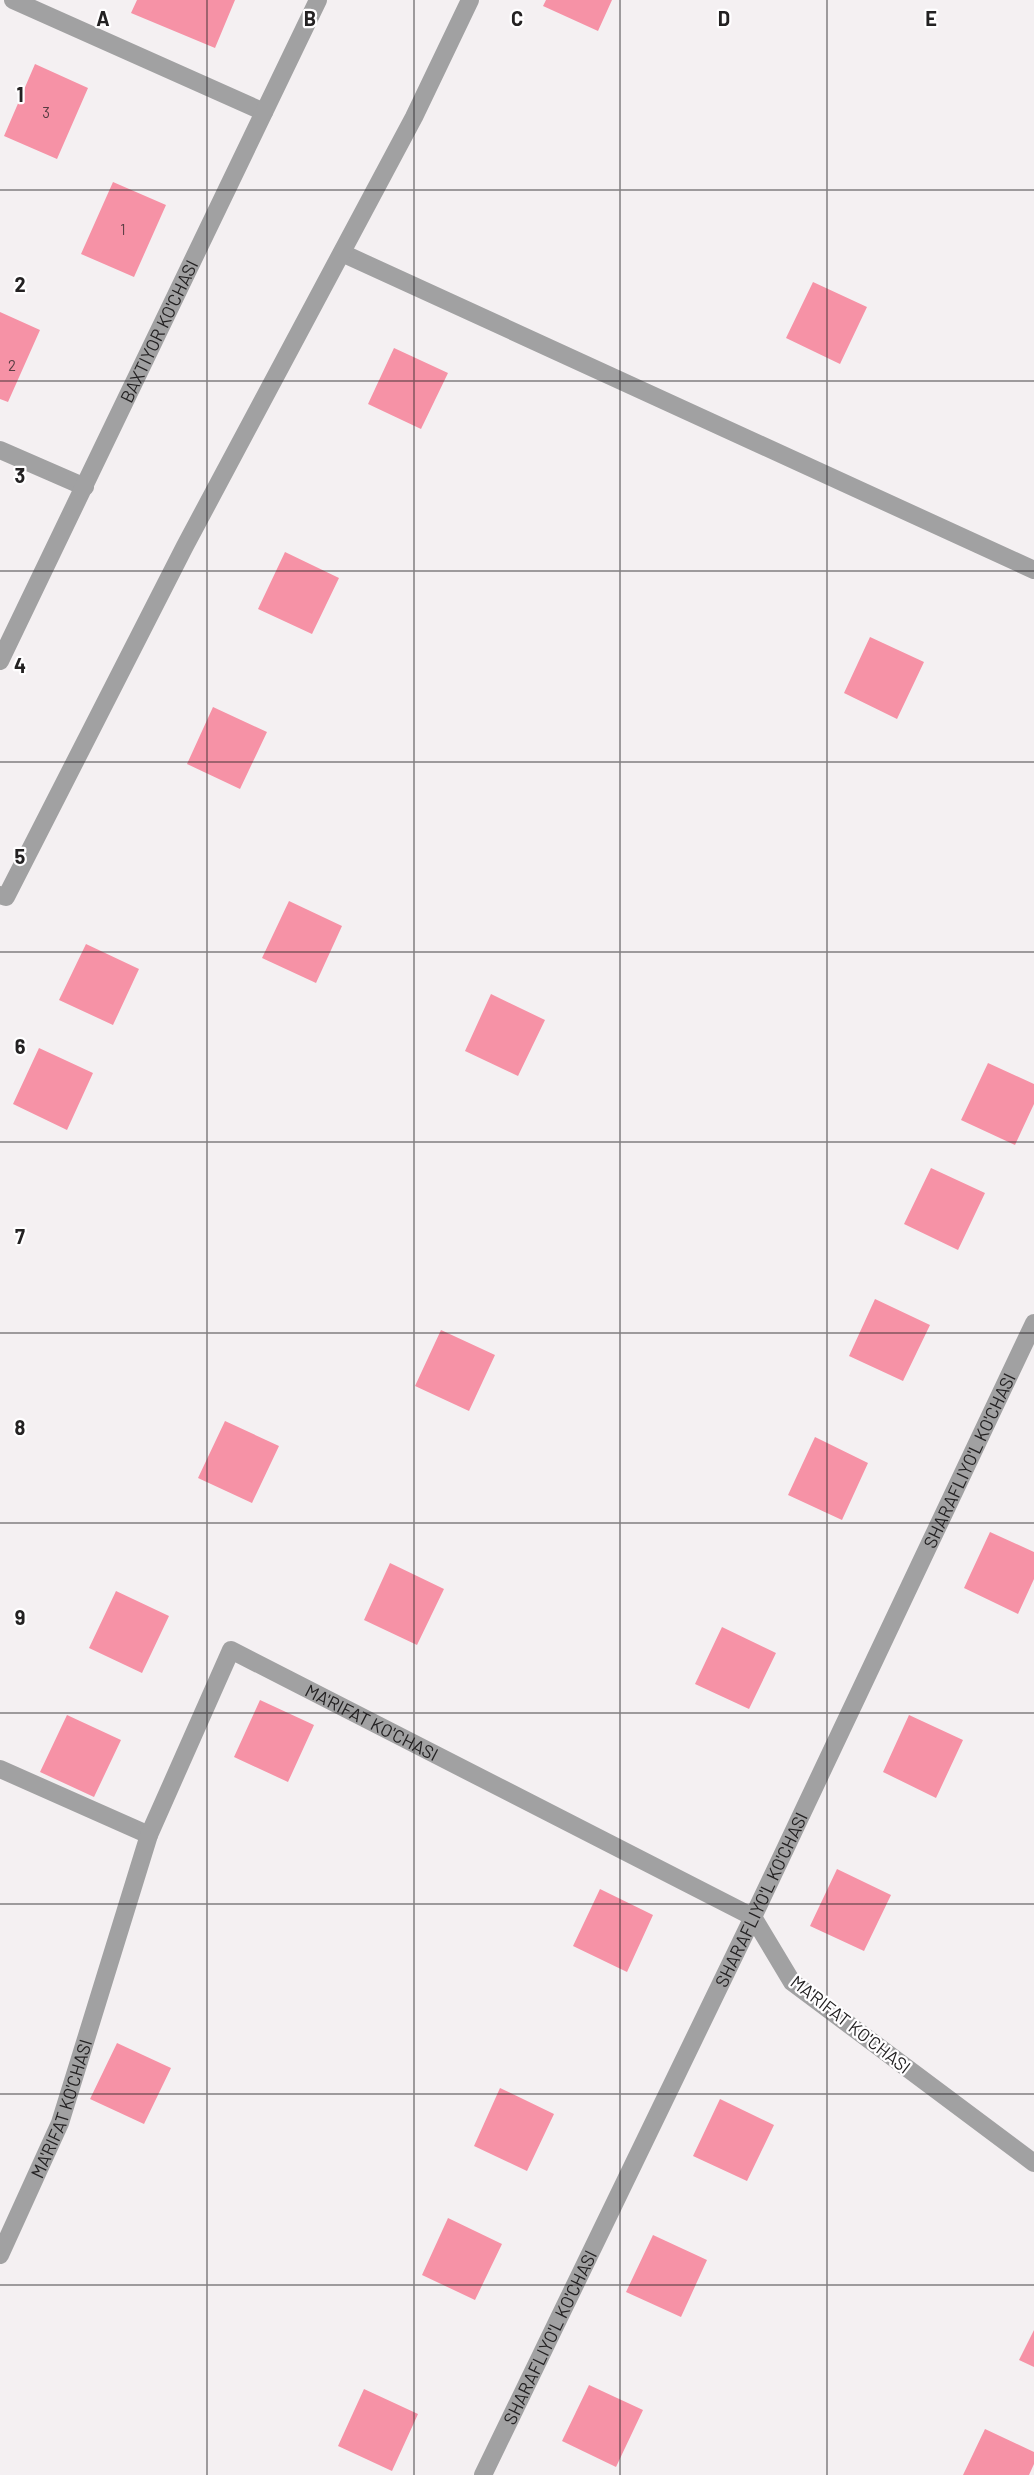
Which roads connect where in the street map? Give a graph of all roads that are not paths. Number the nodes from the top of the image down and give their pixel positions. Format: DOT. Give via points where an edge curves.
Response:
graph roads {
  1 [pos="13,0"];
  2 [pos="318,0"];
  3 [pos="470,0"];
  4 [pos="264,112"];
  5 [pos="342,253"];
  6 [pos="0,450"];
  7 [pos="85,487"];
  8 [pos="1034,570"];
  9 [pos="0,661"];
  10 [pos="0,895"];
  11 [pos="1034,1323"];
  12 [pos="0,1769"];
  13 [pos="149,1835"];
  14 [pos="753,1917"];
  15 [pos="1034,2163"];
  16 [pos="0,2255"];
  17 [pos="483,2475"];
  1 -- 4 [label="street"];
  2 -- 4 [label="street, BAXTIYOR KO'CHASI"];
  3 -- 5 [label="street"];
  4 -- 7 [label="street, BAXTIYOR KO'CHASI"];
  5 -- 8 [label="street"];
  5 -- 10 [label="street" via="184,546 6,897"];
  6 -- 7 [label="street"];
  7 -- 9 [label="street, BAXTIYOR KO'CHASI"];
  11 -- 14 [label="street, SHARAFLIYO'L KO'CHASI"];
  12 -- 13 [label="street"];
  13 -- 14 [label="street, MA'RIFAT KO'CHASI" via="231,1650"];
  13 -- 16 [label="street, MA'RIFAT KO'CHASI" via="60,2122"];
  14 -- 15 [label="street, MA'RIFAT KO'CHASI" via="792,1982"];
  14 -- 17 [label="street, SHARAFLIYO'L KO'CHASI"];
}
